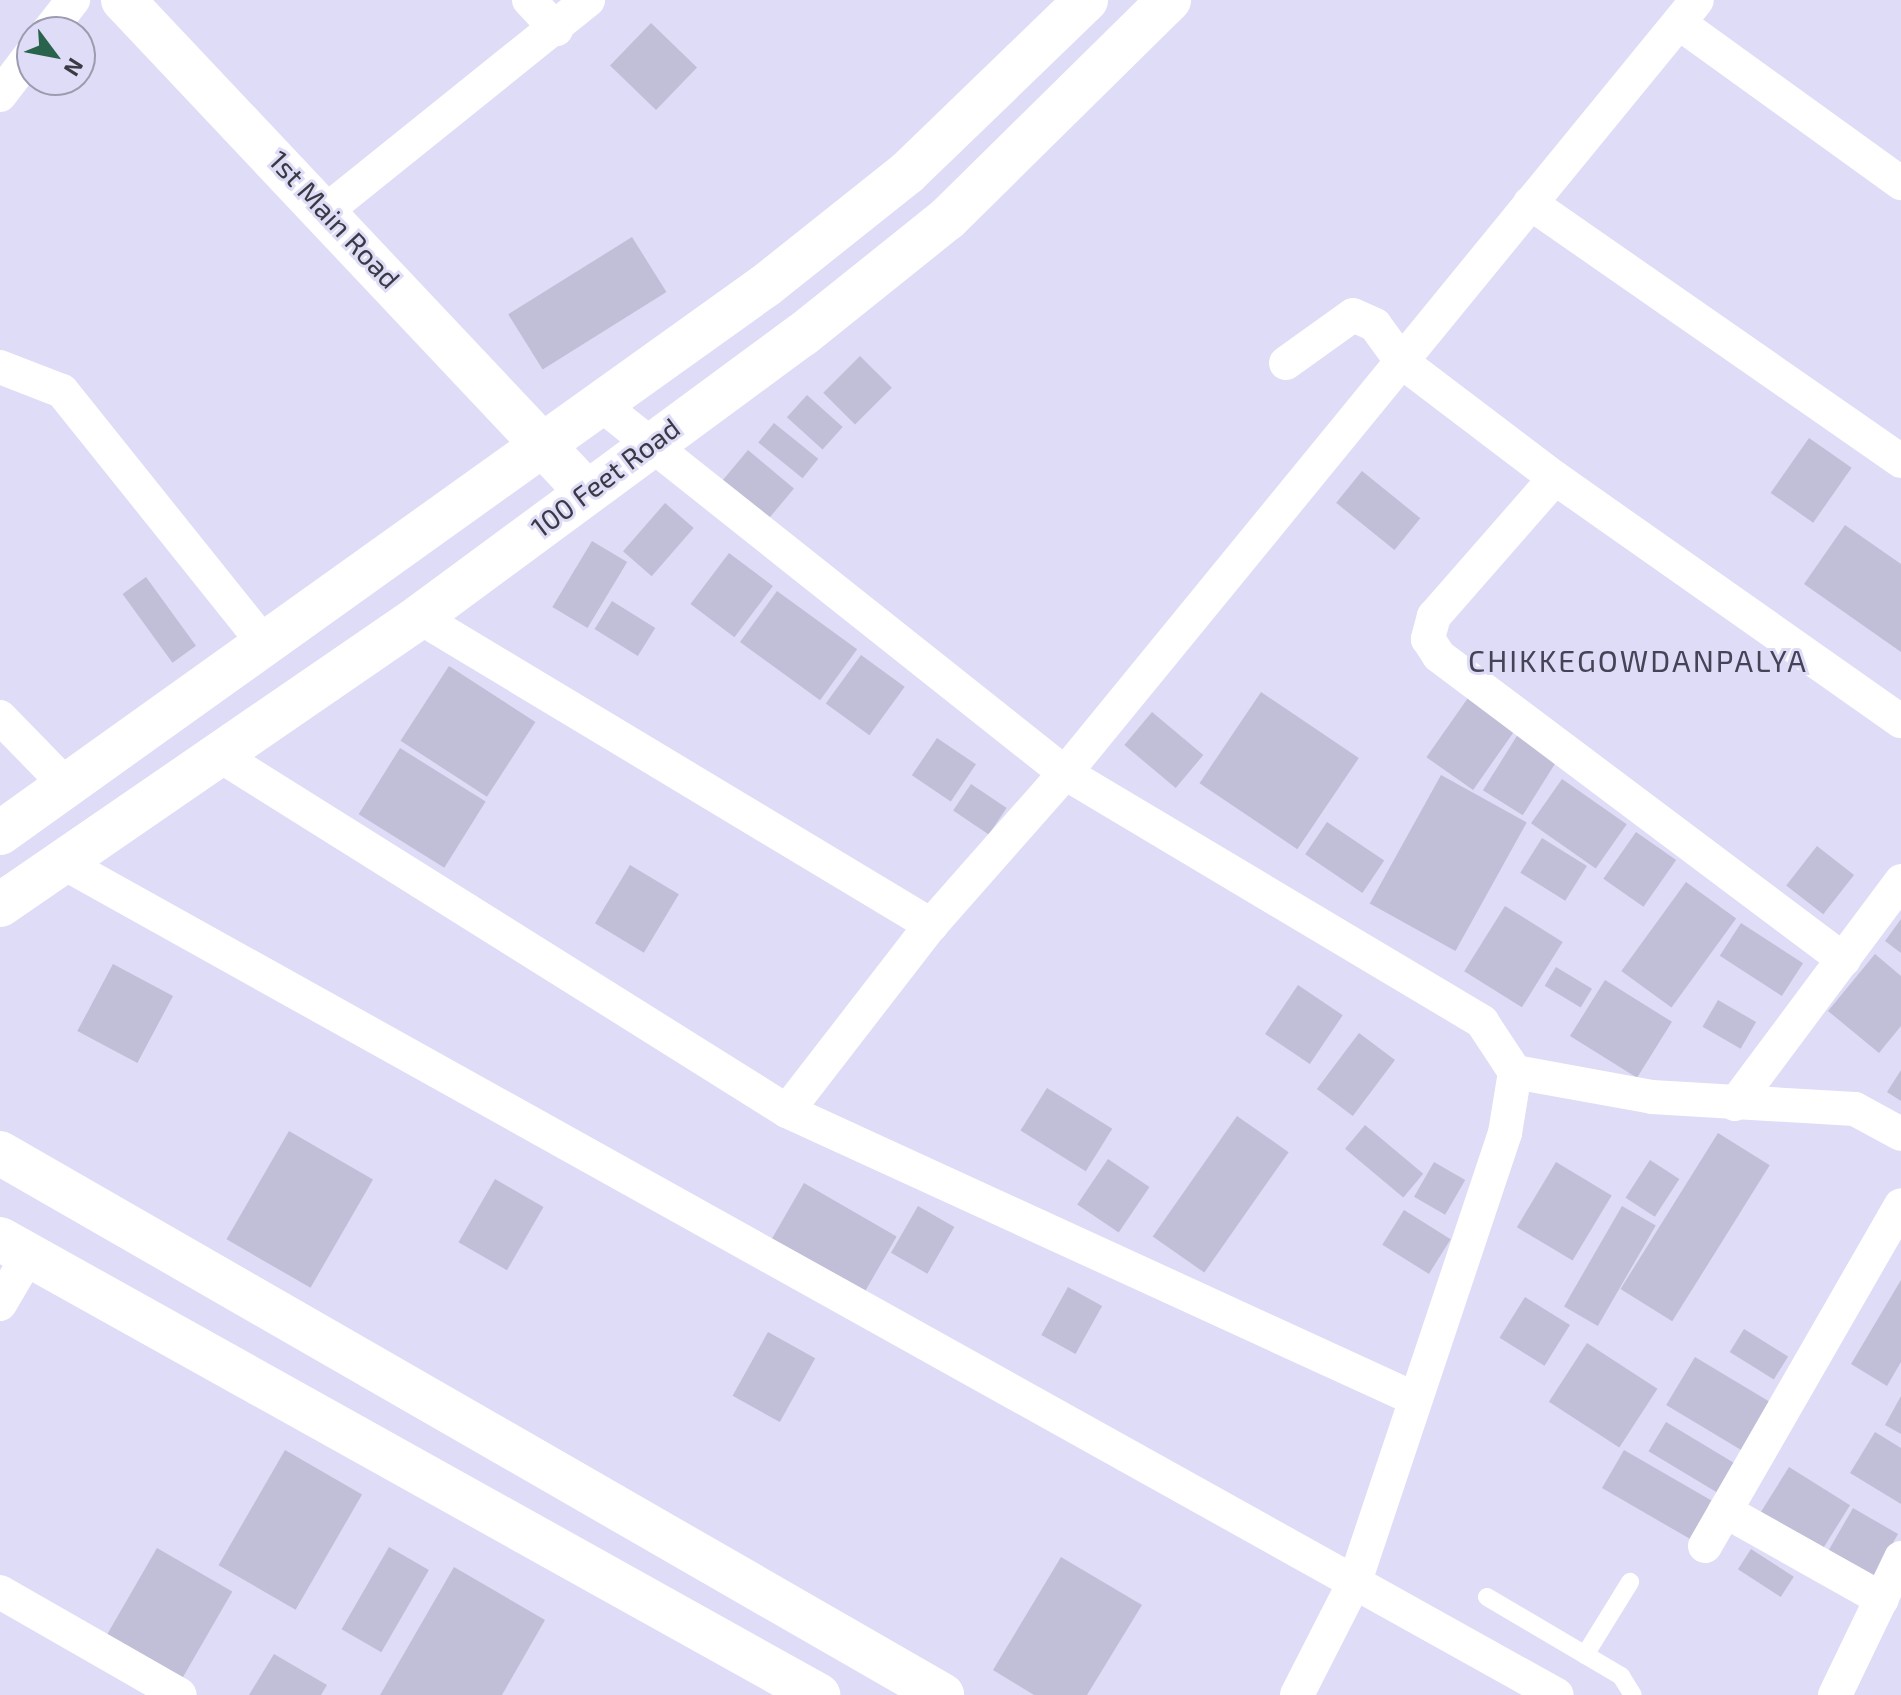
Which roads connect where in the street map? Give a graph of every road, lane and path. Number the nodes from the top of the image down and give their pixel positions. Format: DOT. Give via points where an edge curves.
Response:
graph roads {
  1 [pos="73,0"];
  2 [pos="123,0"];
  3 [pos="529,0"];
  4 [pos="588,0"];
  5 [pos="1169,0"];
  6 [pos="1078,3"];
  7 [pos="1688,12"];
  8 [pos="60,16"];
  9 [pos="556,29"];
  10 [pos="16,74"];
  11 [pos="0,95"];
  12 [pos="1901,183"];
  13 [pos="1530,203"];
  14 [pos="327,210"];
  15 [pos="1402,362"];
  16 [pos="1286,363"];
  17 [pos="0,367"];
  18 [pos="599,403"];
  19 [pos="652,441"];
  20 [pos="543,442"];
  21 [pos="1901,461"];
  22 [pos="1555,478"];
  23 [pos="586,491"];
  24 [pos="419,617"];
  25 [pos="265,644"];
  26 [pos="0,717"];
  27 [pos="1901,721"];
  28 [pos="216,753"];
  29 [pos="1065,773"];
  30 [pos="67,786"];
  31 [pos="0,833"];
  32 [pos="62,862"];
  33 [pos="1901,881"];
  34 [pos="0,905"];
  35 [pos="931,925"];
  36 [pos="1844,960"];
  37 [pos="1515,1072"];
  38 [pos="1735,1104"];
  39 [pos="787,1111"];
  40 [pos="1901,1134"];
  41 [pos="0,1153"];
  42 [pos="1901,1205"];
  43 [pos="14,1247"];
  44 [pos="0,1304"];
  45 [pos="1413,1398"];
  46 [pos="510,1447"];
  47 [pos="477,1505"];
  48 [pos="1725,1511"];
  49 [pos="1705,1546"];
  50 [pos="1901,1558"];
  51 [pos="1356,1579"];
  52 [pos="1630,1582"];
  53 [pos="0,1592"];
  54 [pos="1487,1597"];
  55 [pos="1882,1599"];
  56 [pos="1585,1655"];
  57 [pos="180,1695"];
  58 [pos="818,1695"];
  59 [pos="942,1695"];
  60 [pos="1297,1695"];
  61 [pos="1557,1695"];
  62 [pos="1633,1695"];
  63 [pos="1835,1695"];
  1 -- 8 [label="street"];
  2 -- 14 [label="main road, 1st Main Road"];
  3 -- 9 [label="street"];
  4 -- 9 [label="street"];
  5 -- 19 [label="main road, 100 Feet Road" via="947,219 802,335"];
  6 -- 18 [label="main road" via="907,173"];
  7 -- 12 [label="street"];
  7 -- 13 [label="street"];
  9 -- 14 [label="street"];
  10 -- 11 [label="street"];
  13 -- 15 [label="street"];
  13 -- 21 [label="street"];
  14 -- 20 [label="main road, 1st Main Road"];
  15 -- 16 [label="street" via="1375,325 1353,315"];
  15 -- 22 [label="street"];
  15 -- 29 [label="street"];
  17 -- 25 [label="street" via="62,391"];
  18 -- 19 [label="street"];
  18 -- 20 [label="main road"];
  19 -- 23 [label="main road, 100 Feet Road"];
  19 -- 29 [label="street"];
  20 -- 23 [label="main road, 1st Main Road"];
  20 -- 25 [label="main road"];
  22 -- 27 [label="street"];
  22 -- 36 [label="street" via="1434,616 1428,639 1439,656"];
  23 -- 24 [label="main road, 100 Feet Road"];
  24 -- 28 [label="main road, 100 Feet Road"];
  24 -- 35 [label="street"];
  25 -- 30 [label="main road"];
  26 -- 30 [label="street"];
  28 -- 32 [label="main road, 100 Feet Road"];
  28 -- 39 [label="street"];
  29 -- 35 [label="street"];
  29 -- 37 [label="street" via="1482,1022"];
  30 -- 31 [label="main road"];
  32 -- 34 [label="main road, 100 Feet Road"];
  32 -- 51 [label="street"];
  33 -- 36 [label="street"];
  35 -- 39 [label="street"];
  36 -- 38 [label="street"];
  37 -- 38 [label="street"];
  37 -- 45 [label="street" via="1505,1133"];
  38 -- 40 [label="street" via="1855,1109"];
  39 -- 45 [label="street"];
  41 -- 46 [label="main road"];
  42 -- 48 [label="street"];
  43 -- 44 [label="street"];
  43 -- 47 [label="main road"];
  45 -- 51 [label="street"];
  46 -- 47 [label="main road"];
  46 -- 59 [label="main road"];
  47 -- 58 [label="main road"];
  48 -- 49 [label="street"];
  48 -- 55 [label="street"];
  50 -- 55 [label="street"];
  51 -- 60 [label="street"];
  51 -- 61 [label="street"];
  52 -- 56 [label="lane"];
  53 -- 57 [label="street"];
  54 -- 56 [label="lane"];
  55 -- 63 [label="street"];
  56 -- 62 [label="lane" via="1621,1676"];
}
